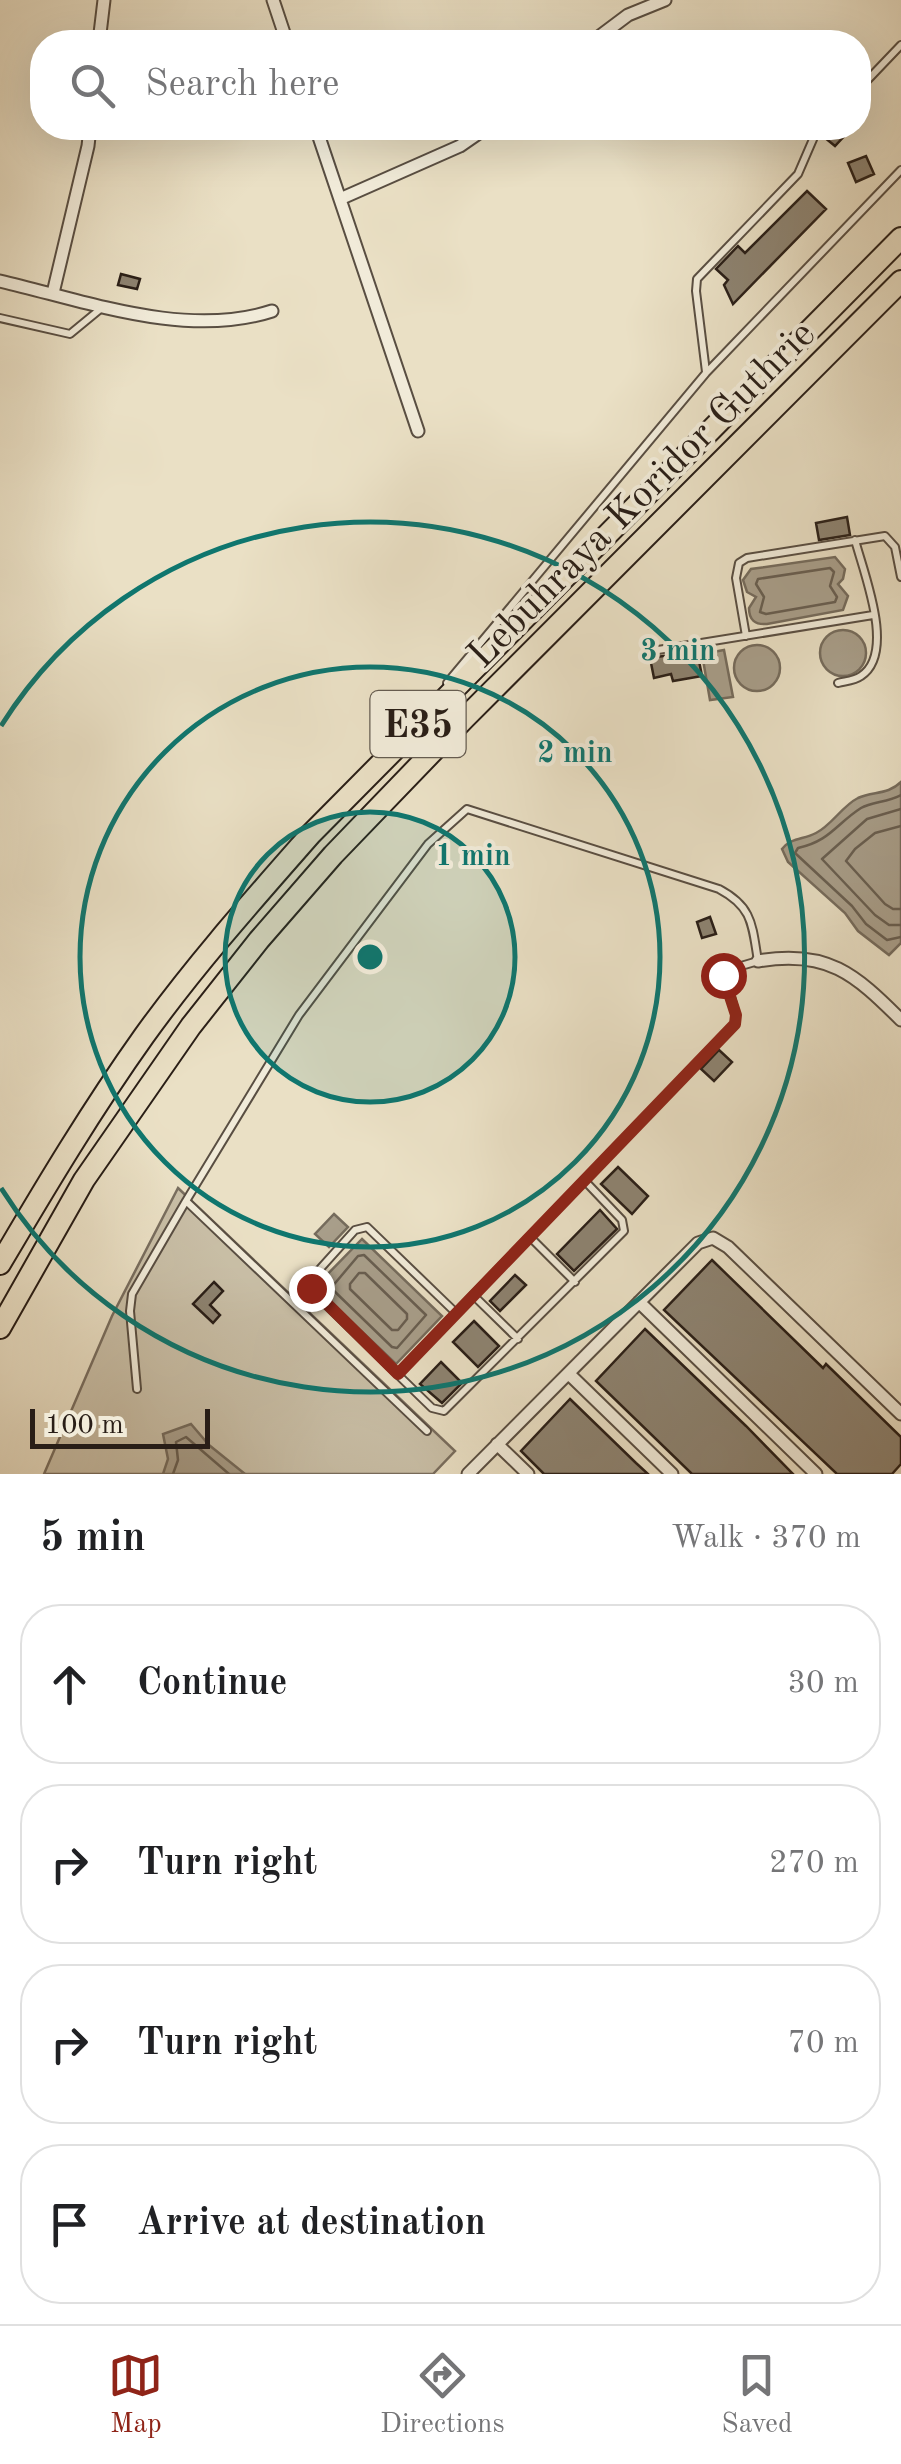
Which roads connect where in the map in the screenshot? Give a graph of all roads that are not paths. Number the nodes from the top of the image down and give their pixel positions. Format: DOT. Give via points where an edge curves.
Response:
graph roads {
  1 [pos="104,0"];
  2 [pos="273,0"];
  3 [pos="666,0"];
  4 [pos="100,30"];
  5 [pos="283,30"];
  6 [pos="609,30"];
  7 [pos="901,46"];
  8 [pos="871,77"];
  9 [pos="89,140"];
  10 [pos="320,140"];
  11 [pos="469,140"];
  12 [pos="813,140"];
  13 [pos="901,170"];
  14 [pos="340,199"];
  15 [pos="901,238"];
  16 [pos="0,281"];
  17 [pos="901,281"];
  18 [pos="53,293"];
  19 [pos="105,305"];
  20 [pos="272,310"];
  21 [pos="0,318"];
  22 [pos="706,373"];
  23 [pos="418,430"];
  24 [pos="856,540"];
  25 [pos="901,577"];
  26 [pos="874,615"];
  27 [pos="746,636"];
  28 [pos="658,650"];
  29 [pos="838,683"];
  30 [pos="381,760"];
  31 [pos="758,961"];
  32 [pos="901,1020"];
  33 [pos="584,1180"];
  34 [pos="186,1200"];
  35 [pos="530,1237"];
  36 [pos="3,1257"];
  37 [pos="575,1282"];
  38 [pos="473,1296"];
  39 [pos="639,1302"];
  40 [pos="456,1313"];
  41 [pos="0,1328"];
  42 [pos="518,1339"];
  43 [pos="398,1374"];
  44 [pos="569,1374"];
  45 [pos="137,1389"];
  46 [pos="901,1414"];
  47 [pos="427,1431"];
  48 [pos="498,1444"];
  49 [pos="468,1474"];
  50 [pos="528,1474"];
  51 [pos="672,1474"];
  52 [pos="816,1474"];
  1 -- 4 [label="street"];
  2 -- 5 [label="street"];
  3 -- 6 [label="street"];
  7 -- 8 [label="lane"];
  9 -- 18 [label="street"];
  10 -- 14 [label="street"];
  11 -- 14 [label="street"];
  12 -- 22 [label="lane" via="798,174 697,280"];
  13 -- 22 [label="lane"];
  14 -- 23 [label="street"];
  15 -- 30 [label="highway, Lebuhraya Koridor Guthrie / E35"];
  16 -- 18 [label="street"];
  17 -- 41 [label="highway, Lebuhraya Koridor Guthrie / E35" via="464,719 258,940 84,1180"];
  18 -- 19 [label="street"];
  19 -- 20 [label="street" via="210,324"];
  19 -- 21 [label="lane" via="70,334"];
  22 -- 30 [label="lane"];
  24 -- 25 [label="lane" via="890,539"];
  24 -- 26 [label="lane"];
  24 -- 27 [label="lane" via="743,560 736,578"];
  26 -- 27 [label="lane"];
  26 -- 29 [label="lane" via="879,641 871,666"];
  27 -- 28 [label="lane"];
  30 -- 36 [label="highway, Lebuhraya Koridor Guthrie / E35" via="226,931 145,1036"];
  31 -- 32 [label="street" via="795,958 844,969"];
  31 -- 33 [label="lane" via="724,971 735,1024"];
  31 -- 34 [label="lane" via="740,900 719,888 467,809 428,844 299,1015"];
  33 -- 35 [label="lane"];
  33 -- 37 [label="lane" via="625,1227"];
  34 -- 45 [label="lane" via="132,1294"];
  34 -- 47 [label="lane"];
  35 -- 37 [label="lane"];
  35 -- 38 [label="lane"];
  37 -- 42 [label="lane"];
  38 -- 40 [label="lane"];
  38 -- 42 [label="lane"];
  39 -- 44 [label="street"];
  39 -- 46 [label="street" via="698,1242 712,1238"];
  39 -- 52 [label="street"];
  40 -- 43 [label="lane"];
  40 -- 43 [label="lane" via="371,1230 355,1230 310,1284"];
  42 -- 43 [label="lane" via="444,1411 432,1408"];
  44 -- 48 [label="street"];
  44 -- 51 [label="street"];
  48 -- 49 [label="street"];
  48 -- 50 [label="street"];
}
